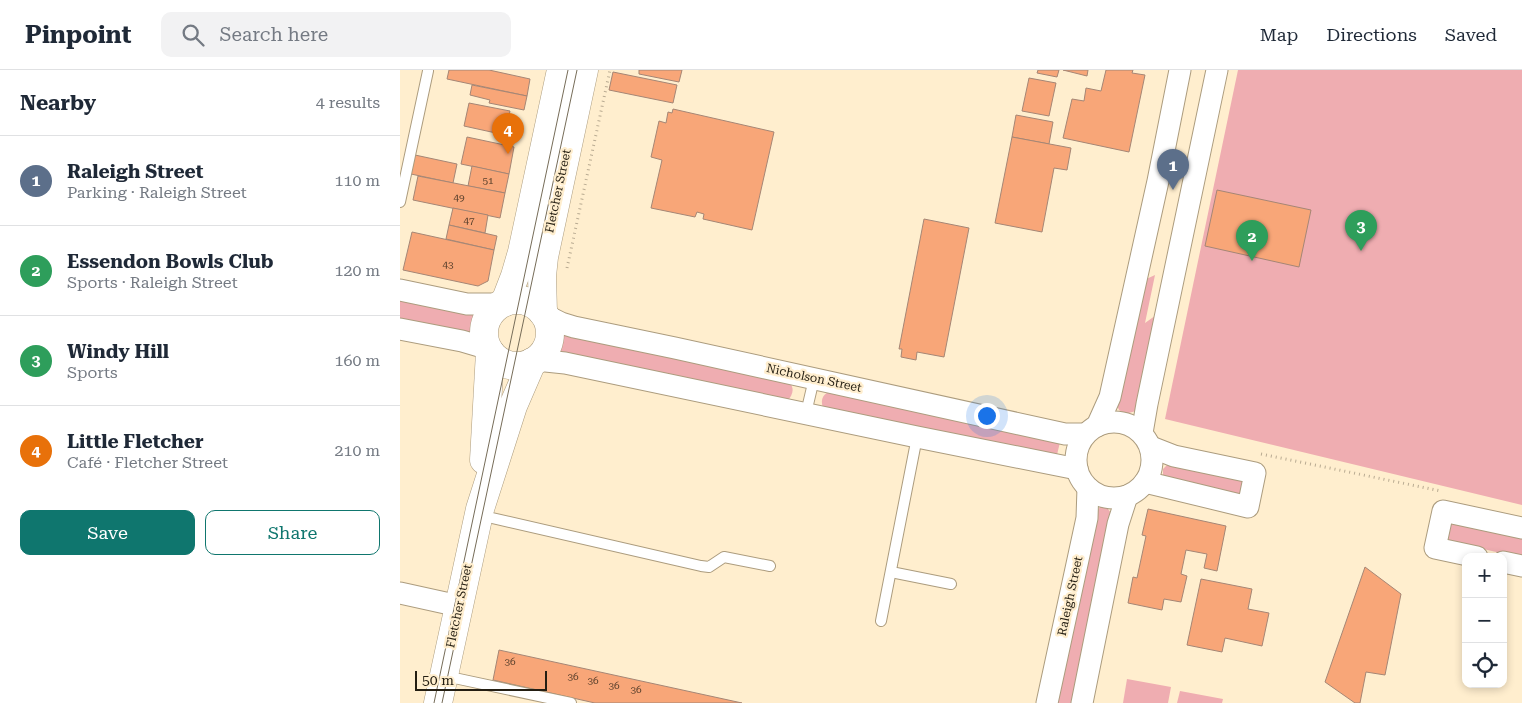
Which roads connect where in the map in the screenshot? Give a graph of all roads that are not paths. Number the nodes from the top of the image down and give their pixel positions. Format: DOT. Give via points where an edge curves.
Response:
graph roads {
  1 [pos="561,70"];
  2 [pos="584,70"];
  3 [pos="1180,70"];
  4 [pos="1217,70"];
  5 [pos="428,71"];
  6 [pos="400,202"];
  7 [pos="400,290"];
  8 [pos="503,303"];
  9 [pos="544,314"];
  10 [pos="400,329"];
  11 [pos="490,350"];
  12 [pos="534,361"];
  13 [pos="814,379"];
  14 [pos="806,413"];
  15 [pos="1091,430"];
  16 [pos="917,437"];
  17 [pos="1146,440"];
  18 [pos="1078,469"];
  19 [pos="1145,482"];
  20 [pos="1088,488"];
  21 [pos="1127,496"];
  22 [pos="479,512"];
  23 [pos="1522,528"];
  24 [pos="1462,554"];
  25 [pos="1507,563"];
  26 [pos="770,566"];
  27 [pos="1522,566"];
  28 [pos="891,572"];
  29 [pos="951,584"];
  30 [pos="400,593"];
  31 [pos="459,606"];
  32 [pos="881,621"];
  33 [pos="444,675"];
  34 [pos="438,703"];
  35 [pos="571,703"];
  36 [pos="1048,703"];
  37 [pos="1082,703"];
  1 -- 8 [label="street, Fletcher Street" via="524,244 516,276"];
  2 -- 9 [label="street, Fletcher Street" via="544,257"];
  3 -- 15 [label="street" via="1110,398"];
  4 -- 17 [label="street" via="1147,404"];
  5 -- 6 [label="lane"];
  7 -- 8 [label="street" via="467,304"];
  8 -- 9 [label="street" via="526,301"];
  8 -- 11 [label="street" via="493,311 486,324 485,334"];
  9 -- 12 [label="street" via="549,324 550,339 546,349"];
  9 -- 13 [label="street, Nicholson Street" via="574,327"];
  10 -- 11 [label="street"];
  11 -- 12 [label="street" via="499,360 510,365 522,366"];
  11 -- 22 [label="street, Fletcher Street"];
  12 -- 14 [label="street" via="566,363"];
  12 -- 22 [label="street, Fletcher Street" via="513,406"];
  13 -- 14 [label="lane"];
  13 -- 15 [label="street, Nicholson Street" via="1065,434"];
  14 -- 16 [label="street"];
  15 -- 17 [label="street" via="1108,422 1121,422 1132,426"];
  15 -- 18 [label="street" via="1079,445"];
  16 -- 18 [label="street"];
  16 -- 28 [label="lane"];
  17 -- 19 [label="street" via="1153,459"];
  17 -- 19 [label="street" via="1174,456 1255,473 1248,507"];
  18 -- 20 [label="street"];
  19 -- 21 [label="street"];
  20 -- 21 [label="street" via="1107,497"];
  20 -- 36 [label="street, Raleigh Street" via="1087,518"];
  21 -- 37 [label="street" via="1118,524"];
  22 -- 26 [label="lane" via="701,566 709,567 724,557"];
  22 -- 31 [label="street, Fletcher Street"];
  23 -- 24 [label="street" via="1443,511 1435,548"];
  25 -- 27 [label="street"];
  28 -- 29 [label="lane"];
  28 -- 32 [label="lane"];
  30 -- 31 [label="street"];
  31 -- 33 [label="street, Fletcher Street"];
  33 -- 34 [label="street, Fletcher Street"];
  33 -- 35 [label="lane"];
}
